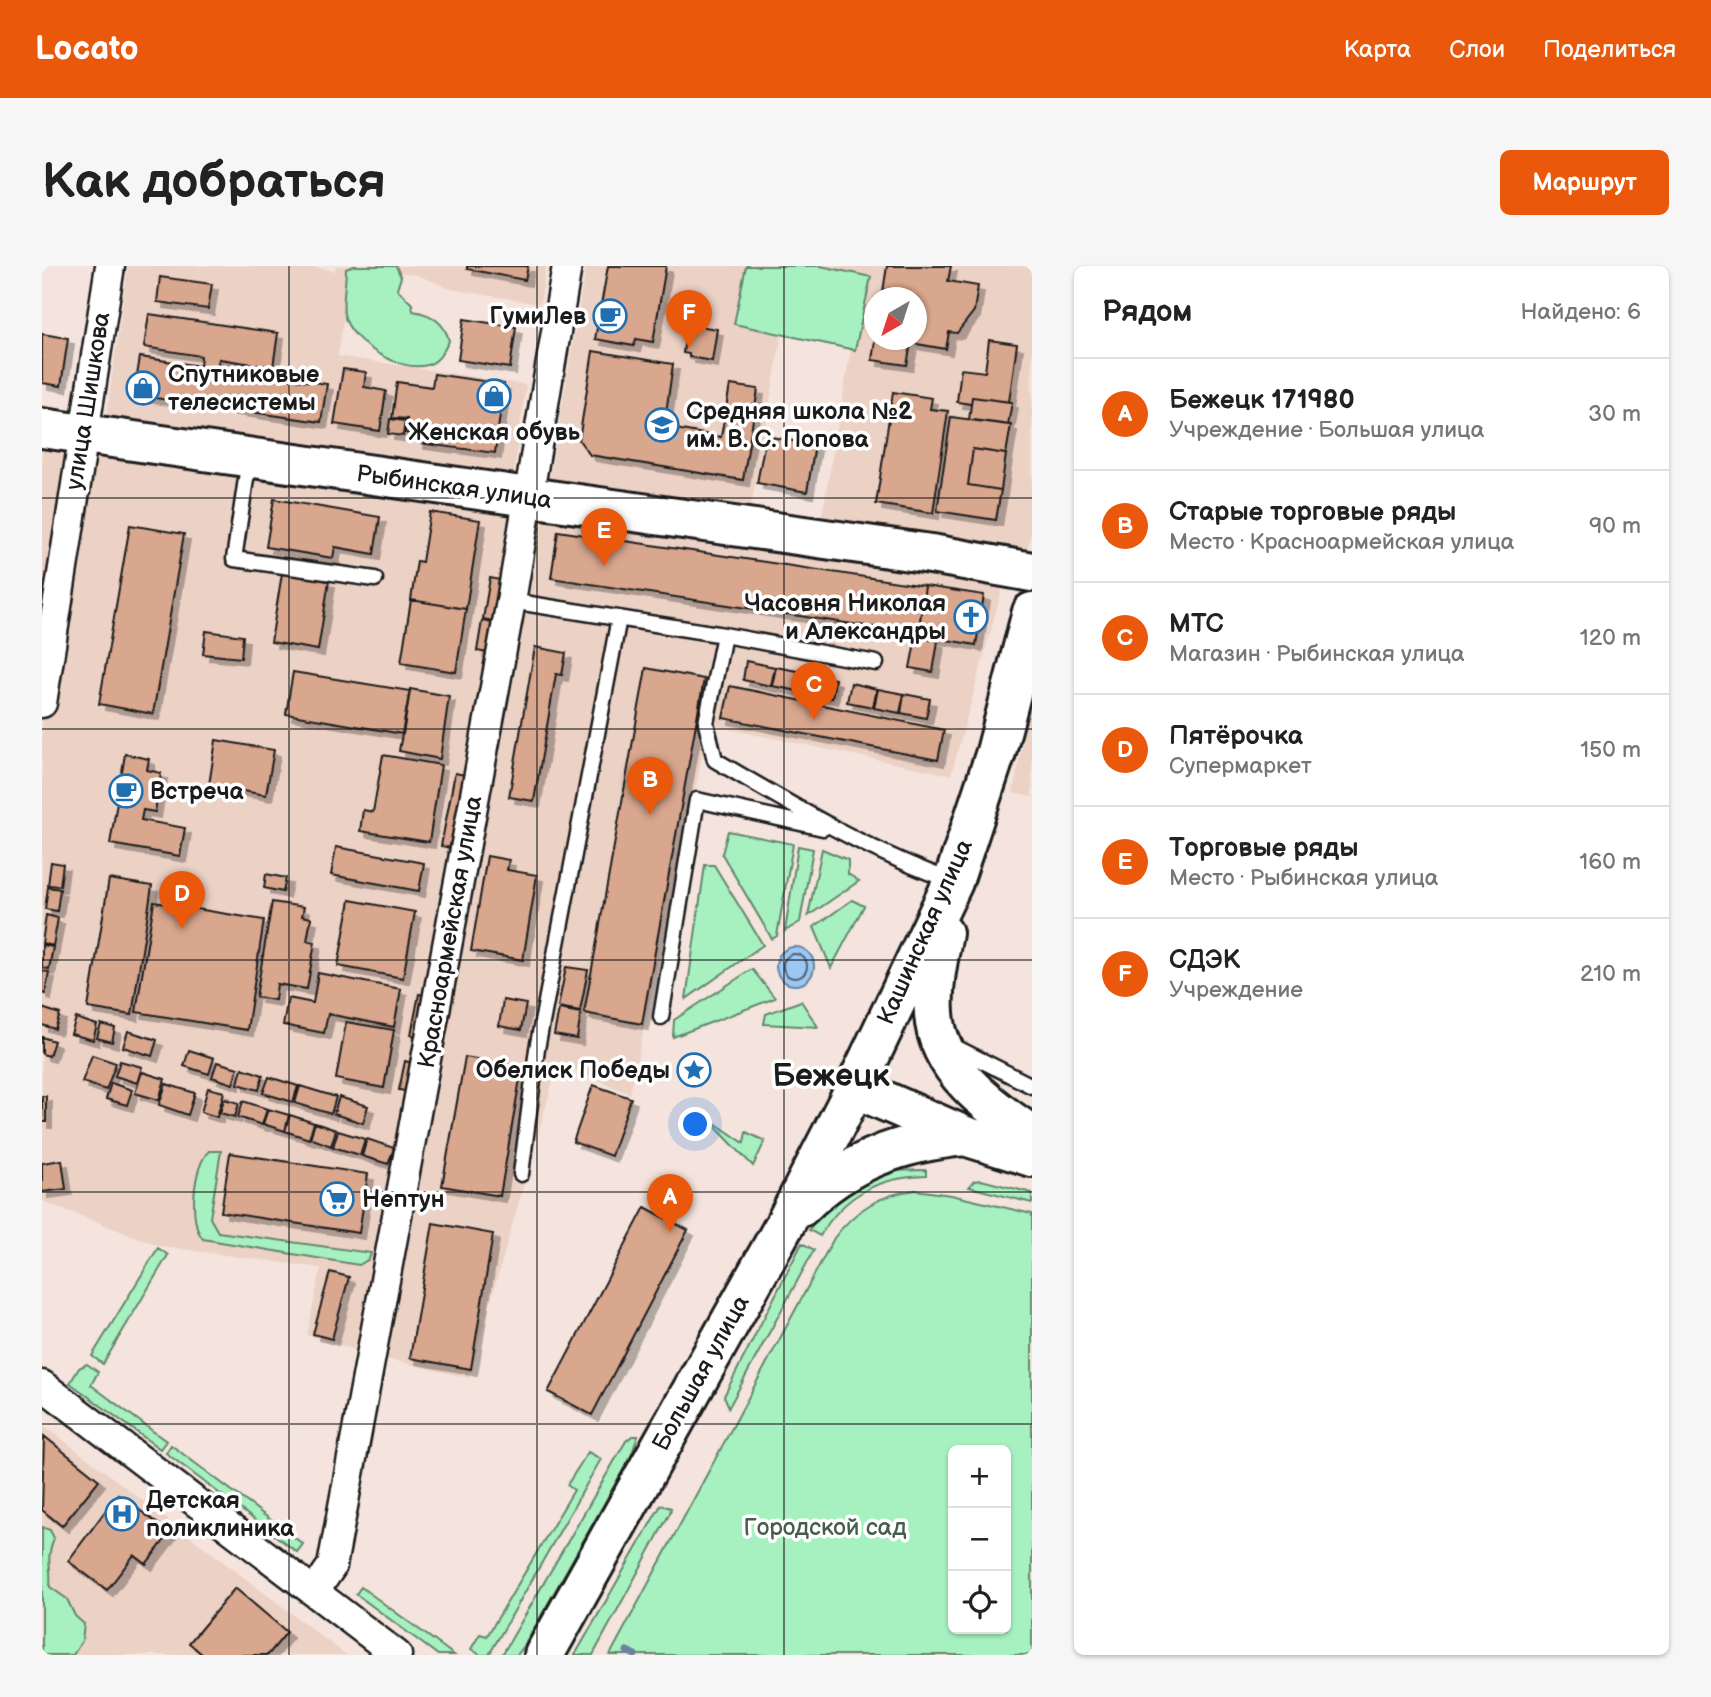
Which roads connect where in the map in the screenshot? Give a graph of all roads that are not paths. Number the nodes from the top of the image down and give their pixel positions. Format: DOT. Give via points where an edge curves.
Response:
graph roads {
  1 [pos="110,266"];
  2 [pos="566,266"];
  3 [pos="42,428"];
  4 [pos="83,434"];
  5 [pos="249,458"];
  6 [pos="527,498"];
  7 [pos="1032,572"];
  8 [pos="375,579"];
  9 [pos="511,601"];
  10 [pos="1032,612"];
  11 [pos="619,618"];
  12 [pos="724,635"];
  13 [pos="876,663"];
  14 [pos="42,703"];
  15 [pos="836,831"];
  16 [pos="953,882"];
  17 [pos="662,1017"];
  18 [pos="939,1037"];
  19 [pos="1032,1086"];
  20 [pos="855,1088"];
  21 [pos="1032,1135"];
  22 [pos="965,1136"];
  23 [pos="1032,1157"];
  24 [pos="521,1174"];
  25 [pos="785,1224"];
  26 [pos="42,1385"];
  27 [pos="314,1592"];
  28 [pos="397,1655"];
  29 [pos="544,1655"];
  1 -- 4 [label="street, улица Шишкова"];
  2 -- 6 [label="street, Красноармейская улица"];
  3 -- 4 [label="main road, Рыбинская улица"];
  4 -- 5 [label="main road, Рыбинская улица"];
  4 -- 14 [label="street, улица Шишкова"];
  5 -- 6 [label="main road, Рыбинская улица"];
  5 -- 8 [label="lane" via="234,559"];
  6 -- 7 [label="main road, Рыбинская улица"];
  6 -- 9 [label="street, Красноармейская улица"];
  9 -- 11 [label="lane"];
  9 -- 27 [label="street, Красноармейская улица" via="332,1566"];
  10 -- 16 [label="main road, Кашинская улица" via="996,752"];
  11 -- 12 [label="lane"];
  11 -- 24 [label="lane" via="537,1049"];
  12 -- 13 [label="lane"];
  12 -- 15 [label="lane" via="706,723 715,760"];
  15 -- 16 [label="lane"];
  15 -- 17 [label="lane" via="697,800"];
  16 -- 18 [label="main road" via="933,989"];
  16 -- 20 [label="main road, Кашинская улица"];
  18 -- 19 [label="lane"];
  18 -- 21 [label="main road" via="975,1091"];
  20 -- 22 [label="main road"];
  20 -- 25 [label="main road, Большая улица"];
  22 -- 23 [label="main road"];
  22 -- 25 [label="main road" via="914,1143 852,1166"];
  25 -- 29 [label="main road, Большая улица"];
  26 -- 27 [label="street"];
  27 -- 28 [label="street"];
}
